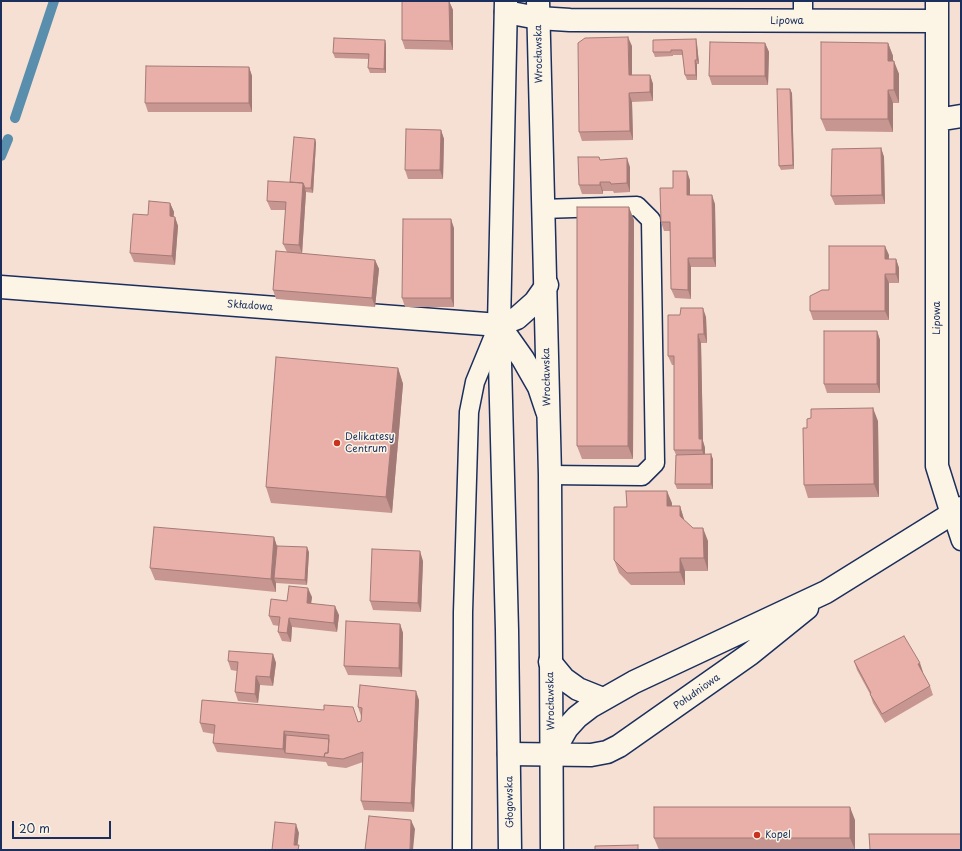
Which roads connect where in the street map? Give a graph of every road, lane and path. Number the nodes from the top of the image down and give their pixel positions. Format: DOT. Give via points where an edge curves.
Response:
graph roads {
  1 [pos="506,7"];
  2 [pos="538,9"];
  3 [pos="803,11"];
  4 [pos="937,11"];
  5 [pos="961,116"];
  6 [pos="937,120"];
  7 [pos="542,209"];
  8 [pos="547,285"];
  9 [pos="1,287"];
  10 [pos="499,325"];
  11 [pos="548,412"];
  12 [pos="550,475"];
  13 [pos="956,510"];
  14 [pos="961,541"];
  15 [pos="826,592"];
  16 [pos="550,662"];
  17 [pos="603,699"];
  18 [pos="509,754"];
  19 [pos="552,754"];
  20 [pos="462,850"];
  21 [pos="510,850"];
  22 [pos="552,850"];
  1 -- 2 [label="street, Lipowa"];
  1 -- 10 [label="street"];
  2 -- 3 [label="street, Lipowa" via="570,20"];
  2 -- 7 [label="street, Wrocławska"];
  3 -- 4 [label="street, Lipowa"];
  4 -- 6 [label="street, Lipowa"];
  5 -- 6 [label="street"];
  6 -- 13 [label="street, Lipowa" via="937,466"];
  7 -- 8 [label="street, Wrocławska"];
  7 -- 12 [label="lane" via="637,206 651,220 654,463 642,476"];
  8 -- 10 [label="street" via="535,302 517,318"];
  8 -- 11 [label="street, Wrocławska"];
  9 -- 10 [label="street, Składowa"];
  10 -- 11 [label="street" via="539,387"];
  10 -- 18 [label="street"];
  10 -- 20 [label="lane" via="475,382 468,412 462,618"];
  11 -- 12 [label="street, Wrocławska"];
  12 -- 16 [label="street, Wrocławska"];
  13 -- 14 [label="lane"];
  13 -- 15 [label="street, Południowa"];
  15 -- 17 [label="street, Południowa" via="702,649"];
  15 -- 19 [label="street, Południowa" via="750,654 619,746 590,755"];
  16 -- 17 [label="street" via="570,683"];
  16 -- 19 [label="street, Wrocławska"];
  17 -- 19 [label="street, Południowa" via="577,717 558,740"];
  18 -- 19 [label="street, Południowa"];
  18 -- 21 [label="street, Głogowska"];
  19 -- 22 [label="street"];
}
